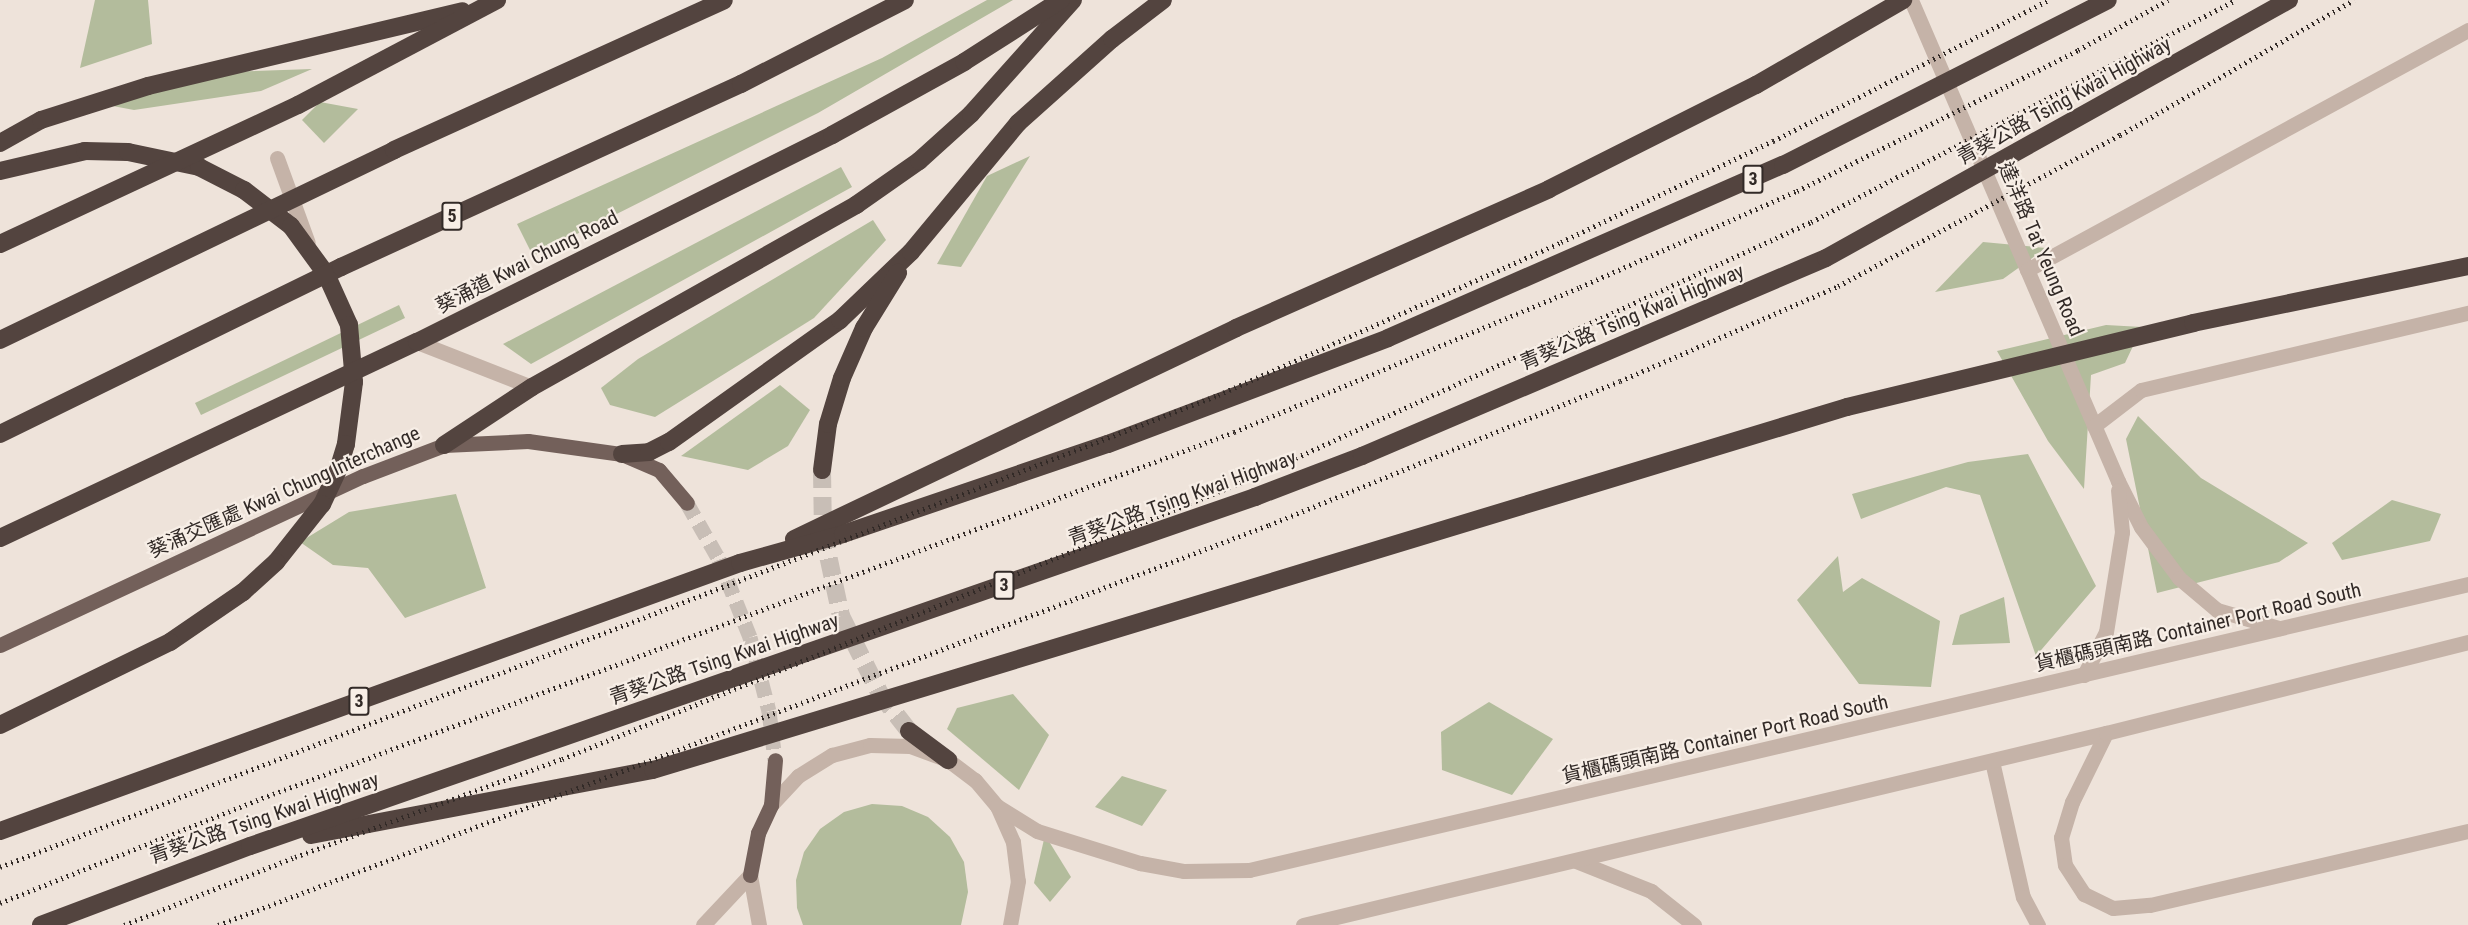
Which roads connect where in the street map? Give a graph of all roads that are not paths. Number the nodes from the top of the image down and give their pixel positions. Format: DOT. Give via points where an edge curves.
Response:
graph roads {
  1 [pos="497,0"];
  2 [pos="502,0"];
  3 [pos="724,0"];
  4 [pos="905,0"];
  5 [pos="1061,0"];
  6 [pos="1073,0"];
  7 [pos="1163,0"];
  8 [pos="1903,0"];
  9 [pos="1911,0"];
  10 [pos="2108,0"];
  11 [pos="2289,0"];
  12 [pos="2468,30"];
  13 [pos="0,144"];
  14 [pos="277,158"];
  15 [pos="0,171"];
  16 [pos="0,244"];
  17 [pos="310,250"];
  18 [pos="911,252"];
  19 [pos="2468,266"];
  20 [pos="2027,270"];
  21 [pos="2468,312"];
  22 [pos="0,340"];
  23 [pos="417,342"];
  24 [pos="532,387"];
  25 [pos="2094,426"];
  26 [pos="0,434"];
  27 [pos="444,445"];
  28 [pos="622,454"];
  29 [pos="822,470"];
  30 [pos="2118,481"];
  31 [pos="687,503"];
  32 [pos="0,538"];
  33 [pos="740,563"];
  34 [pos="2468,584"];
  35 [pos="2282,628"];
  36 [pos="2468,642"];
  37 [pos="0,645"];
  38 [pos="2084,675"];
  39 [pos="0,725"];
  40 [pos="909,731"];
  41 [pos="2106,733"];
  42 [pos="775,760"];
  43 [pos="948,760"];
  44 [pos="1992,760"];
  45 [pos="771,805"];
  46 [pos="997,806"];
  47 [pos="0,831"];
  48 [pos="2468,831"];
  49 [pos="250,846"];
  50 [pos="1576,861"];
  51 [pos="750,875"];
  52 [pos="41,925"];
  53 [pos="703,925"];
  54 [pos="759,925"];
  55 [pos="1010,925"];
  56 [pos="1303,925"];
  57 [pos="1694,925"];
  58 [pos="2038,925"];
  1 -- 16 [label="highway" via="298,105"];
  2 -- 13 [label="highway" via="137,89 41,120"];
  3 -- 22 [label="highway" via="394,150"];
  4 -- 26 [label="highway, 5" via="741,84 341,267"];
  5 -- 23 [label="highway, 葵涌道 Kwai Chung Road" via="964,62 832,135"];
  6 -- 24 [label="highway" via="970,114 919,161 856,205"];
  7 -- 18 [label="highway" via="1112,39 1018,123"];
  8 -- 33 [label="highway" via="1756,85 1549,189 1236,328"];
  9 -- 20 [label="street, 達洋路 Tat Yeung Road"];
  10 -- 33 [label="highway, 3" via="1783,165 1388,338 1108,444 866,527"];
  11 -- 49 [label="highway, 青葵公路 Tsing Kwai Highway / 3" via="1826,258 1373,451 1255,497"];
  12 -- 20 [label="street"];
  14 -- 17 [label="street"];
  15 -- 17 [label="highway" via="85,151 128,152 177,160 221,176 244,190 291,226"];
  17 -- 39 [label="highway" via="340,300 353,349 354,382 346,444 322,504 276,562 210,617 153,651"];
  18 -- 28 [label="highway" via="840,320 669,442 649,452"];
  18 -- 29 [label="highway" via="864,328 842,378 828,424"];
  19 -- 49 [label="highway" via="2193,323 1847,407 653,770"];
  20 -- 25 [label="street, 達洋路 Tat Yeung Road"];
  21 -- 25 [label="street" via="2141,390"];
  23 -- 24 [label="street"];
  23 -- 32 [label="highway, 葵涌道 Kwai Chung Road"];
  24 -- 27 [label="highway"];
  25 -- 30 [label="street, 達洋路 Tat Yeung Road"];
  27 -- 28 [label="main road, 葵涌交匯處 Kwai Chung Interchange" via="528,441"];
  27 -- 37 [label="main road, 葵涌交匯處 Kwai Chung Interchange" via="279,514"];
  28 -- 31 [label="main road, 葵涌交匯處 Kwai Chung Interchange" via="659,470"];
  30 -- 35 [label="street, 達洋路 Tat Yeung Road" via="2141,527 2179,578 2217,610"];
  30 -- 38 [label="street, 達洋路 Tat Yeung Road" via="2122,532 2106,632"];
  33 -- 47 [label="highway, 3"];
  34 -- 35 [label="street, 貨櫃碼頭南路 Container Port Road South"];
  35 -- 38 [label="street, 貨櫃碼頭南路 Container Port Road South"];
  36 -- 41 [label="street"];
  38 -- 46 [label="street, 貨櫃碼頭南路 Container Port Road South" via="1249,870 1184,871 1140,863 1037,831"];
  40 -- 43 [label="highway"];
  41 -- 44 [label="street"];
  41 -- 48 [label="street" via="2072,802 2061,837 2065,865 2084,894 2113,908 2150,905"];
  42 -- 45 [label="main road"];
  43 -- 45 [label="street" via="910,746 861,747 832,755 798,776"];
  43 -- 46 [label="street" via="975,780"];
  44 -- 50 [label="street"];
  44 -- 58 [label="street" via="2009,848 2023,897"];
  45 -- 51 [label="main road" via="758,833"];
  46 -- 55 [label="street" via="1013,842 1018,881"];
  49 -- 52 [label="highway, 青葵公路 Tsing Kwai Highway / 3"];
  50 -- 56 [label="street"];
  50 -- 57 [label="street" via="1651,891"];
  51 -- 53 [label="street"];
  51 -- 54 [label="street"];
}
